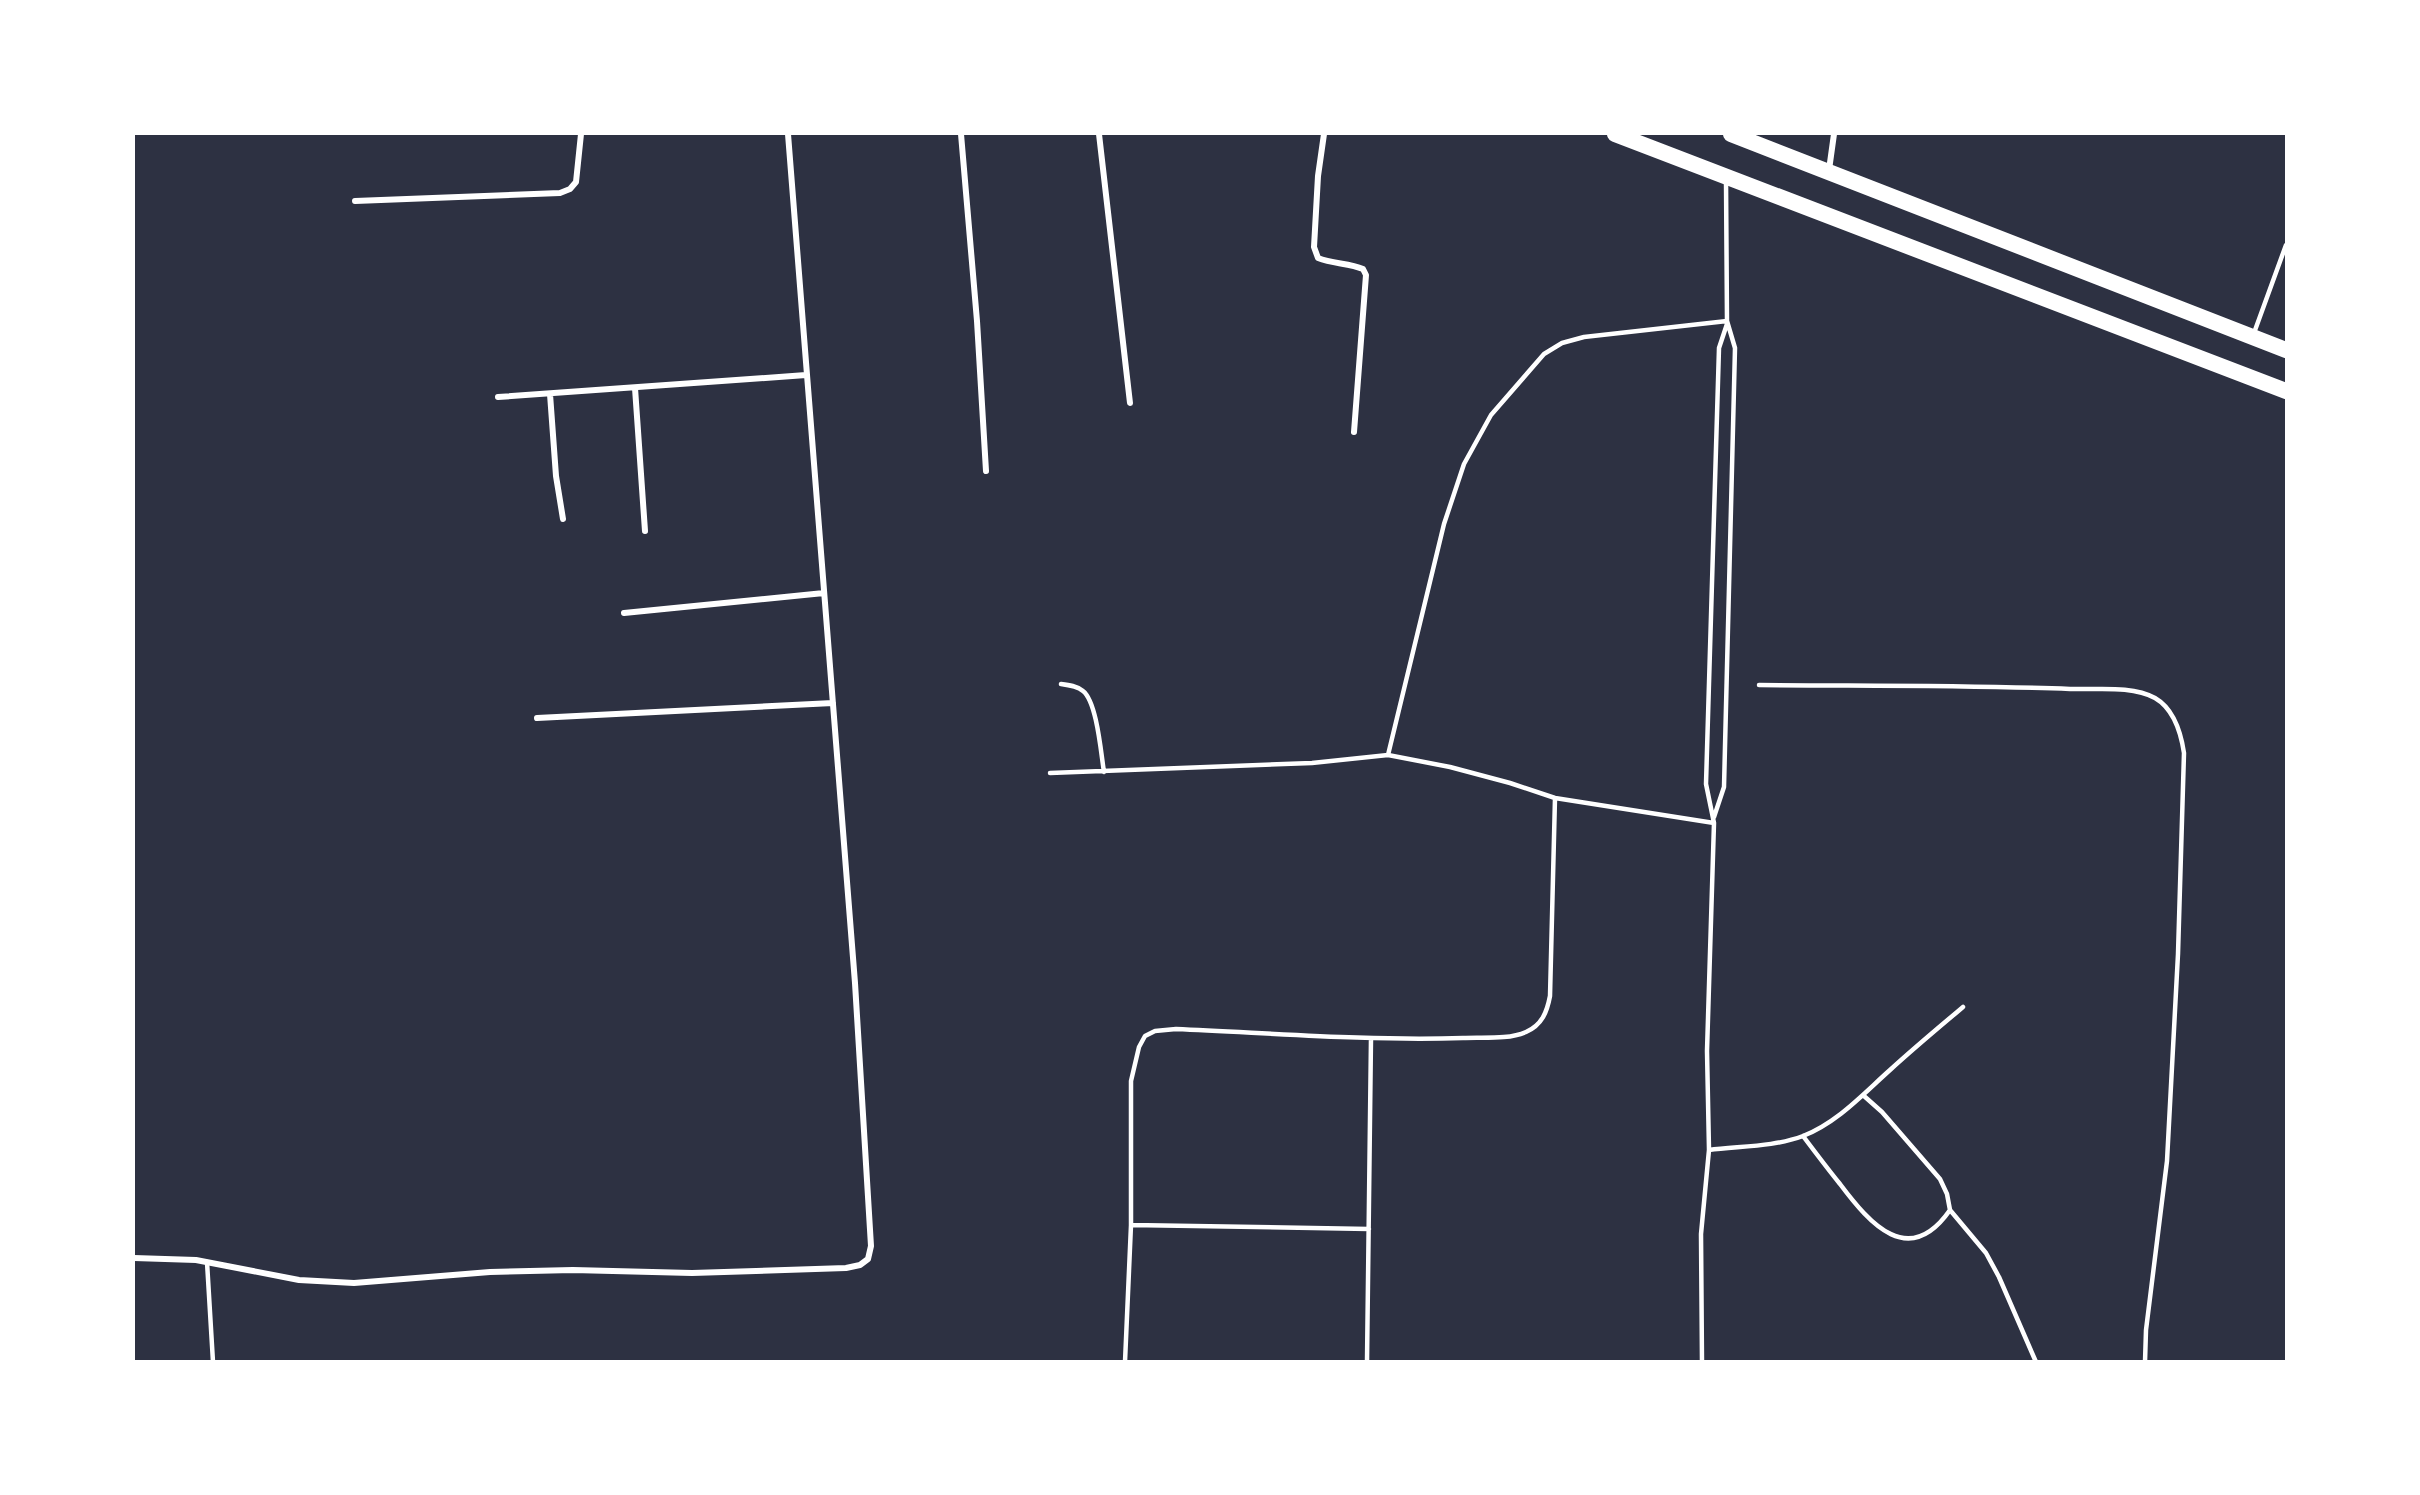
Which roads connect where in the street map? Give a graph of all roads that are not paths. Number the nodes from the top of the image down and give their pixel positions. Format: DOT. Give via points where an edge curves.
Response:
graph roads {
  1 [pos="581,134"];
  2 [pos="788,134"];
  3 [pos="961,134"];
  4 [pos="1099,134"];
  5 [pos="1324,134"];
  6 [pos="1615,134"];
  7 [pos="1731,134"];
  8 [pos="1834,134"];
  9 [pos="1829,171"];
  10 [pos="1726,176"];
  11 [pos="355,201"];
  12 [pos="2286,245"];
  13 [pos="1727,322"];
  14 [pos="2253,337"];
  15 [pos="2286,350"];
  16 [pos="806,375"];
  17 [pos="635,388"];
  18 [pos="2286,391"];
  19 [pos="550,394"];
  20 [pos="498,397"];
  21 [pos="1130,403"];
  22 [pos="1354,432"];
  23 [pos="986,471"];
  24 [pos="562,519"];
  25 [pos="645,531"];
  26 [pos="824,593"];
  27 [pos="624,613"];
  28 [pos="1061,684"];
  29 [pos="1759,685"];
  30 [pos="833,703"];
  31 [pos="537,718"];
  32 [pos="1388,755"];
  33 [pos="1104,772"];
  34 [pos="1050,773"];
  35 [pos="1555,798"];
  36 [pos="1714,817"];
  37 [pos="1714,823"];
  38 [pos="1963,1007"];
  39 [pos="1371,1038"];
  40 [pos="1864,1096"];
  41 [pos="1803,1136"];
  42 [pos="1708,1150"];
  43 [pos="1950,1210"];
  44 [pos="1131,1225"];
  45 [pos="1369,1229"];
  46 [pos="134,1258"];
  47 [pos="207,1262"];
  48 [pos="213,1362"];
  49 [pos="1125,1362"];
  50 [pos="1367,1362"];
  51 [pos="1702,1362"];
  52 [pos="2036,1362"];
  53 [pos="2145,1362"];
  1 -- 11 [label="street" via="576,182 560,193"];
  2 -- 16 [label="street"];
  3 -- 23 [label="street"];
  4 -- 21 [label="street"];
  5 -- 22 [label="street" via="1314,247 1318,258 1358,266 1366,276"];
  6 -- 10 [label="highway"];
  7 -- 9 [label="highway"];
  8 -- 9 [label="street"];
  9 -- 14 [label="highway"];
  10 -- 13 [label="lane"];
  10 -- 18 [label="highway"];
  12 -- 14 [label="lane"];
  13 -- 32 [label="lane" via="1562,343 1544,354 1491,415 1464,464 1444,524"];
  13 -- 36 [label="lane" via="1719,348 1708,692 1706,784"];
  13 -- 36 [label="lane" via="1735,348 1724,787"];
  14 -- 15 [label="highway"];
  16 -- 17 [label="street"];
  16 -- 26 [label="street"];
  17 -- 19 [label="street"];
  17 -- 25 [label="street"];
  19 -- 20 [label="street"];
  19 -- 24 [label="street"];
  26 -- 27 [label="street"];
  26 -- 30 [label="street"];
  28 -- 33 [label="lane" via="1085,692 1091,703"];
  29 -- 53 [label="lane" via="2137,691 2156,699 2172,715 2182,736 2184,753 2178,954 2167,1161"];
  30 -- 31 [label="street"];
  30 -- 47 [label="street" via="856,995 871,1246 868,1259 846,1268 768,1272 561,1270 354,1283 299,1280"];
  32 -- 33 [label="lane" via="1312,763"];
  32 -- 35 [label="lane" via="1450,767"];
  33 -- 34 [label="lane"];
  35 -- 37 [label="lane"];
  35 -- 39 [label="lane" via="1550,996 1540,1024 1525,1033 1495,1037"];
  36 -- 37 [label="lane"];
  37 -- 42 [label="lane"];
  38 -- 40 [label="lane"];
  39 -- 44 [label="lane" via="1176,1029 1145,1036 1131,1081"];
  39 -- 45 [label="lane"];
  40 -- 41 [label="lane"];
  40 -- 43 [label="lane" via="1940,1179"];
  41 -- 42 [label="lane"];
  41 -- 43 [label="lane" via="1863,1216 1889,1235 1904,1240 1925,1235"];
  42 -- 51 [label="lane" via="1701,1234"];
  43 -- 52 [label="lane" via="1990,1261"];
  44 -- 45 [label="lane"];
  44 -- 49 [label="lane"];
  45 -- 50 [label="lane"];
  46 -- 47 [label="street"];
  47 -- 48 [label="lane"];
}
